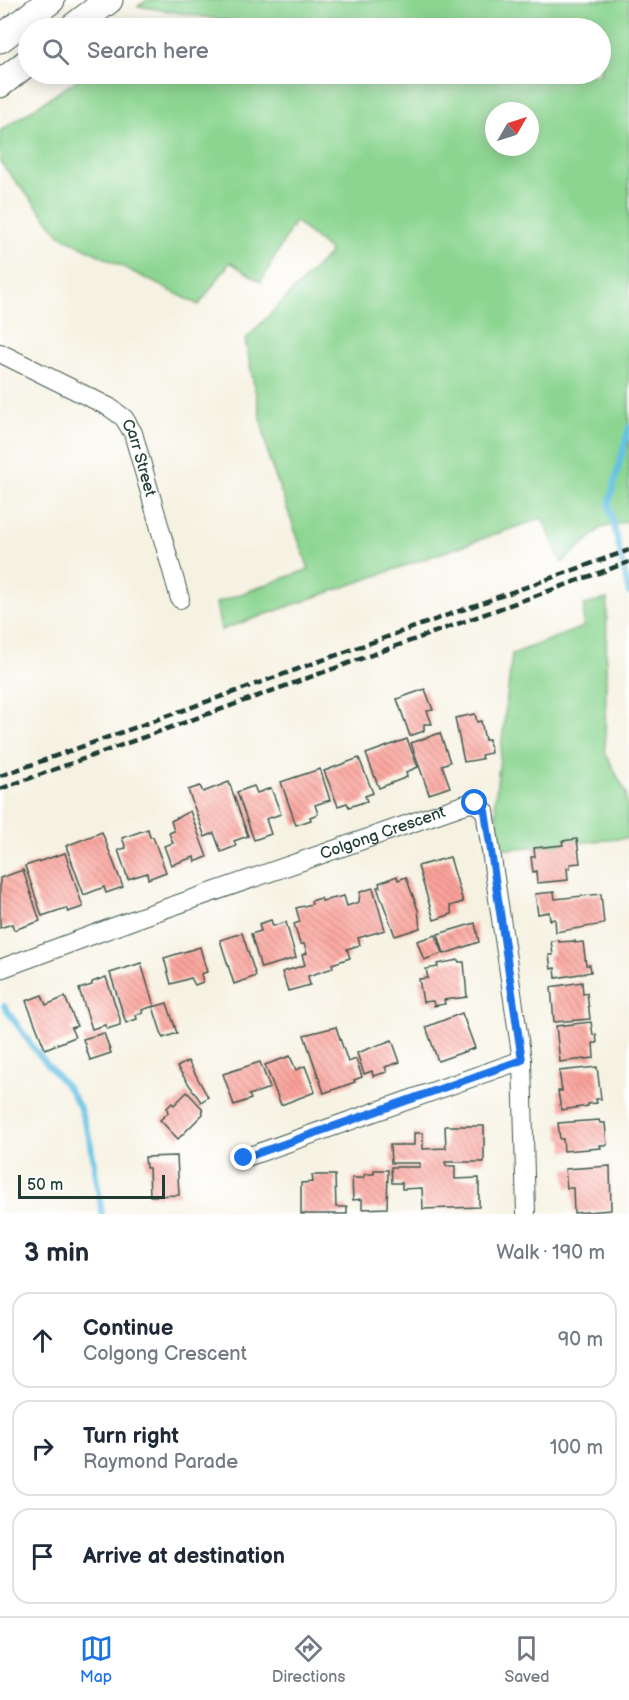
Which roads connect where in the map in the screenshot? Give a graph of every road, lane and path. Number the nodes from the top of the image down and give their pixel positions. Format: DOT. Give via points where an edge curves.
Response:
graph roads {
  1 [pos="51,0"];
  2 [pos="110,0"];
  3 [pos="27,18"];
  4 [pos="86,18"];
  5 [pos="18,25"];
  6 [pos="0,39"];
  7 [pos="18,70"];
  8 [pos="0,84"];
  9 [pos="0,353"];
  10 [pos="180,599"];
  11 [pos="0,969"];
  12 [pos="522,1060"];
  13 [pos="244,1158"];
  14 [pos="526,1214"];
  1 -- 3 [label="main road"];
  2 -- 4 [label="main road"];
  5 -- 6 [label="main road"];
  7 -- 8 [label="main road"];
  9 -- 10 [label="street, Carr Street" via="110,407 124,418 133,433"];
  11 -- 12 [label="street, Colgong Crescent" via="475,803 485,811"];
  12 -- 13 [label="street"];
  12 -- 14 [label="street, Colgong Crescent"];
}
